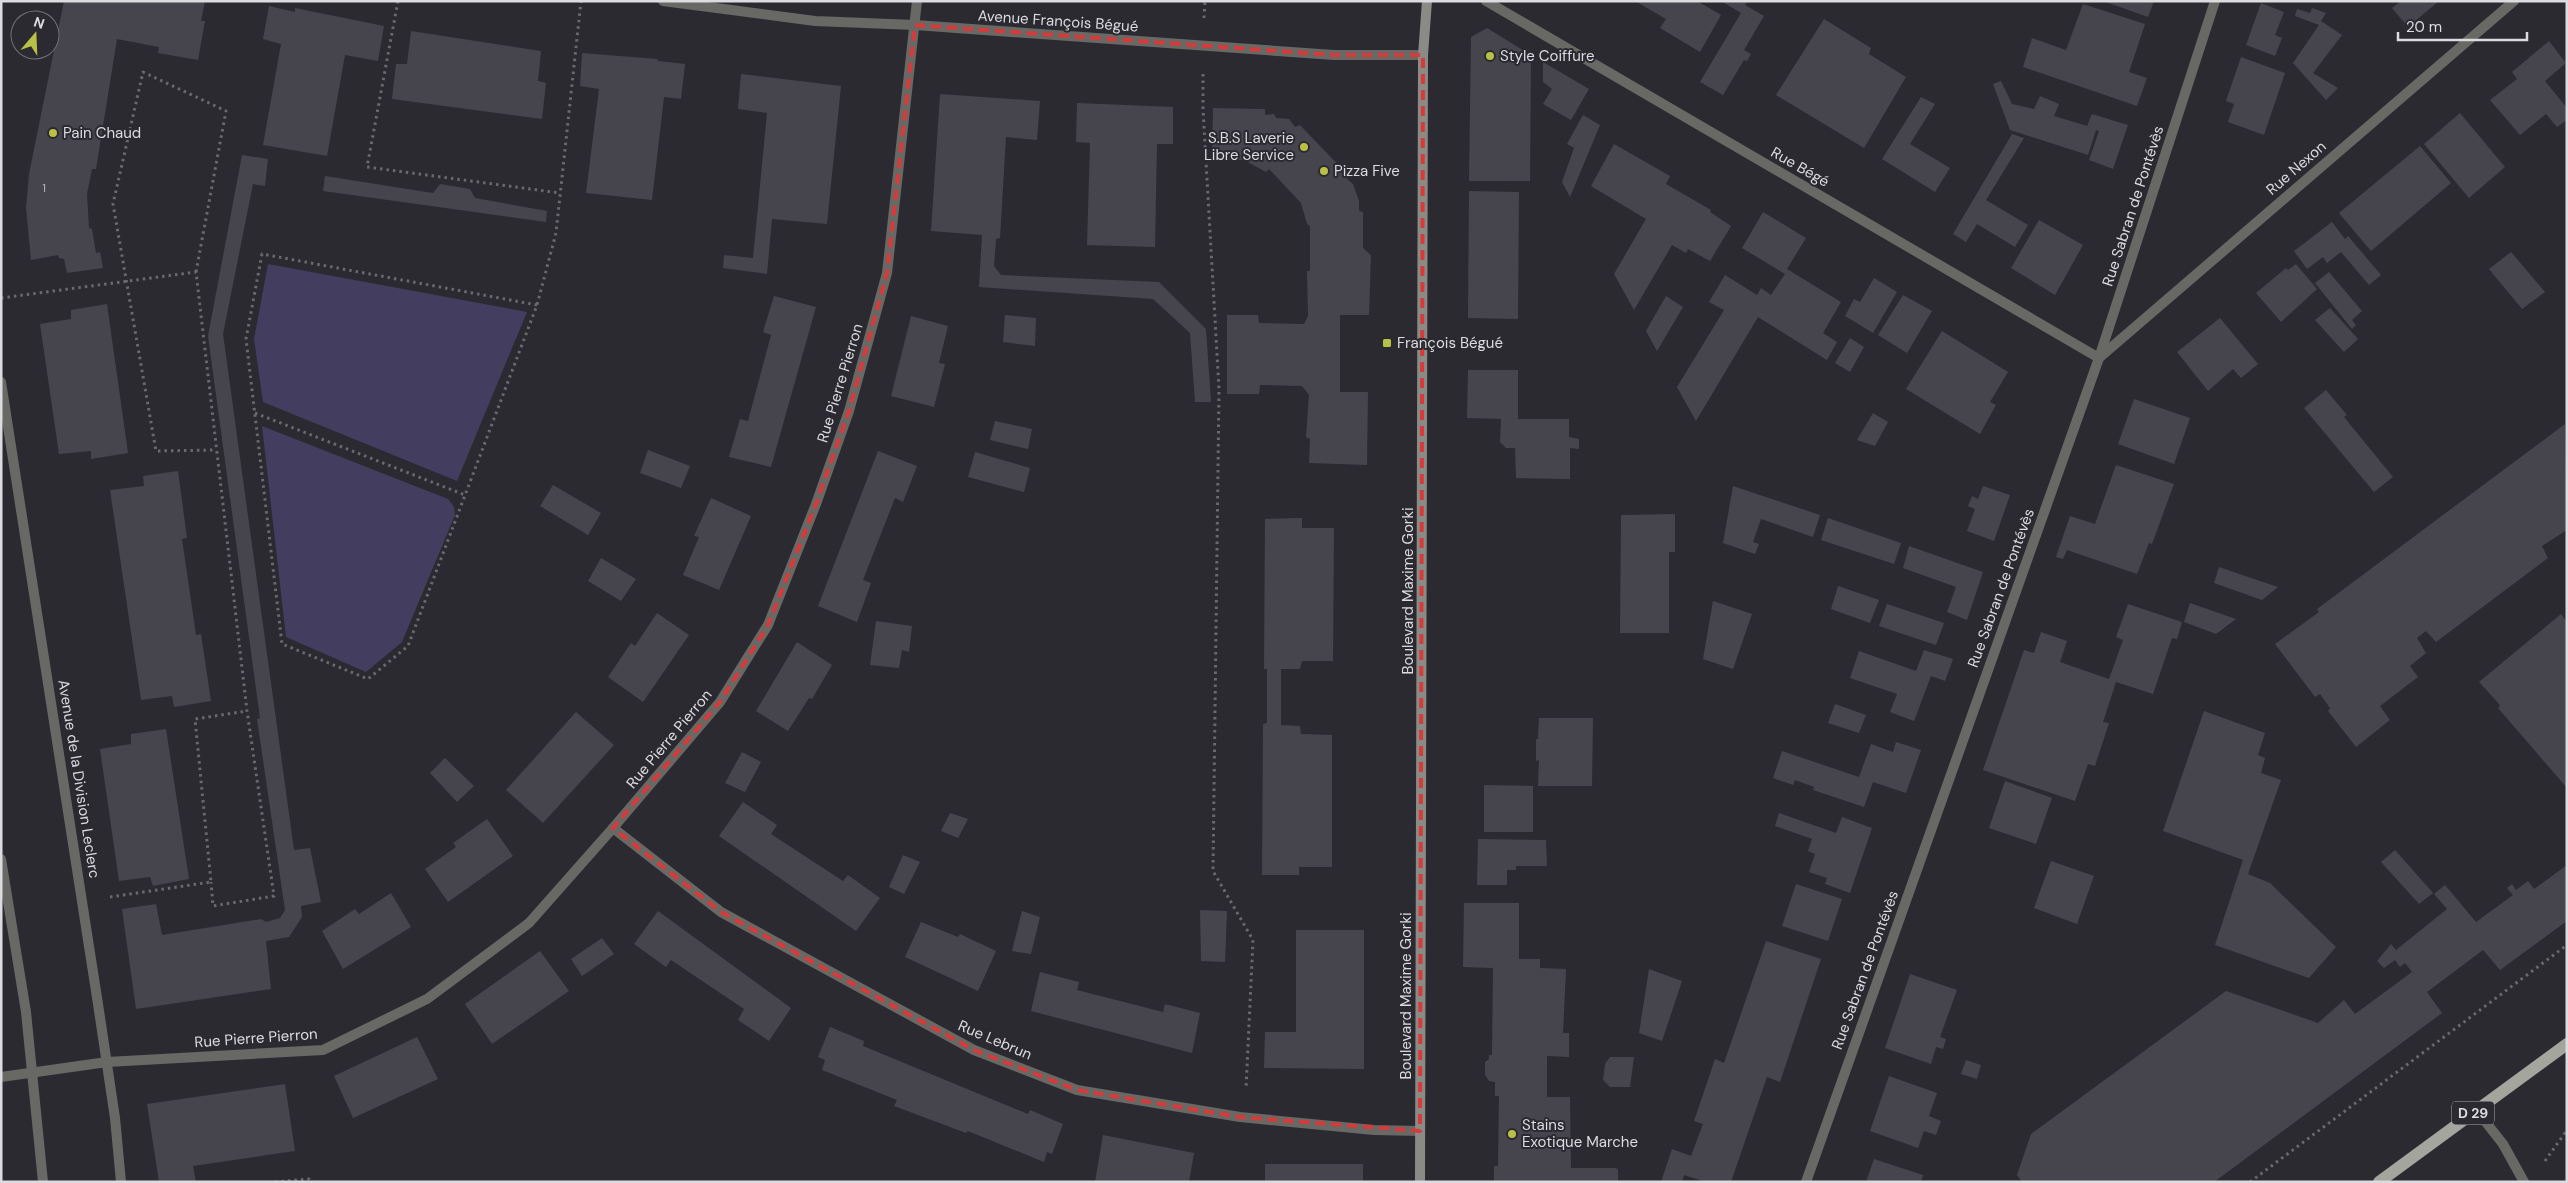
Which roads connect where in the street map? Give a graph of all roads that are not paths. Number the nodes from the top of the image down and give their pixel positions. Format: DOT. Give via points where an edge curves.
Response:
graph roads {
  1 [pos="663,1"];
  2 [pos="917,1"];
  3 [pos="1427,1"];
  4 [pos="1486,1"];
  5 [pos="2215,1"];
  6 [pos="2514,1"];
  7 [pos="915,25"];
  8 [pos="1423,55"];
  9 [pos="2099,358"];
  10 [pos="1,382"];
  11 [pos="613,828"];
  12 [pos="1,859"];
  13 [pos="2567,1044"];
  14 [pos="107,1062"];
  15 [pos="31,1072"];
  16 [pos="1,1077"];
  17 [pos="2477,1111"];
  18 [pos="1420,1131"];
  19 [pos="43,1182"];
  20 [pos="122,1182"];
  21 [pos="1420,1182"];
  22 [pos="1806,1182"];
  23 [pos="2379,1182"];
  24 [pos="2524,1182"];
  1 -- 7 [label="street, Avenue François Bégué" via="815,21"];
  2 -- 7 [label="street, Rue Pierre Pierron"];
  3 -- 8 [label="main road, Boulevard Maxime Gorki"];
  4 -- 9 [label="street, Rue Bégé"];
  5 -- 9 [label="street, Rue Sabran de Pontévès"];
  6 -- 9 [label="street, Rue Nexon"];
  7 -- 8 [label="street, Avenue François Bégué" via="1334,55"];
  7 -- 11 [label="street, Rue Pierre Pierron" via="888,273 849,410 816,504 768,625 720,702"];
  8 -- 18 [label="main road, Boulevard Maxime Gorki"];
  9 -- 22 [label="street, Rue Sabran de Pontévès"];
  10 -- 14 [label="street, Avenue de la Division Leclerc"];
  11 -- 14 [label="street, Rue Pierre Pierron" via="529,923 427,999 322,1050"];
  11 -- 18 [label="street, Rue Lebrun" via="721,912 974,1050 1077,1090 1240,1117 1374,1130"];
  12 -- 15 [label="street" via="26,1012"];
  13 -- 17 [label="main road, D 29"];
  14 -- 15 [label="street, Rue Pierre Pierron"];
  14 -- 20 [label="street, Avenue de la Division Leclerc"];
  15 -- 16 [label="street, Rue Pierre Pierron"];
  15 -- 19 [label="street"];
  17 -- 23 [label="main road, D 29"];
  17 -- 24 [label="street" via="2503,1144"];
  18 -- 21 [label="main road, Boulevard Maxime Gorki"];
}
